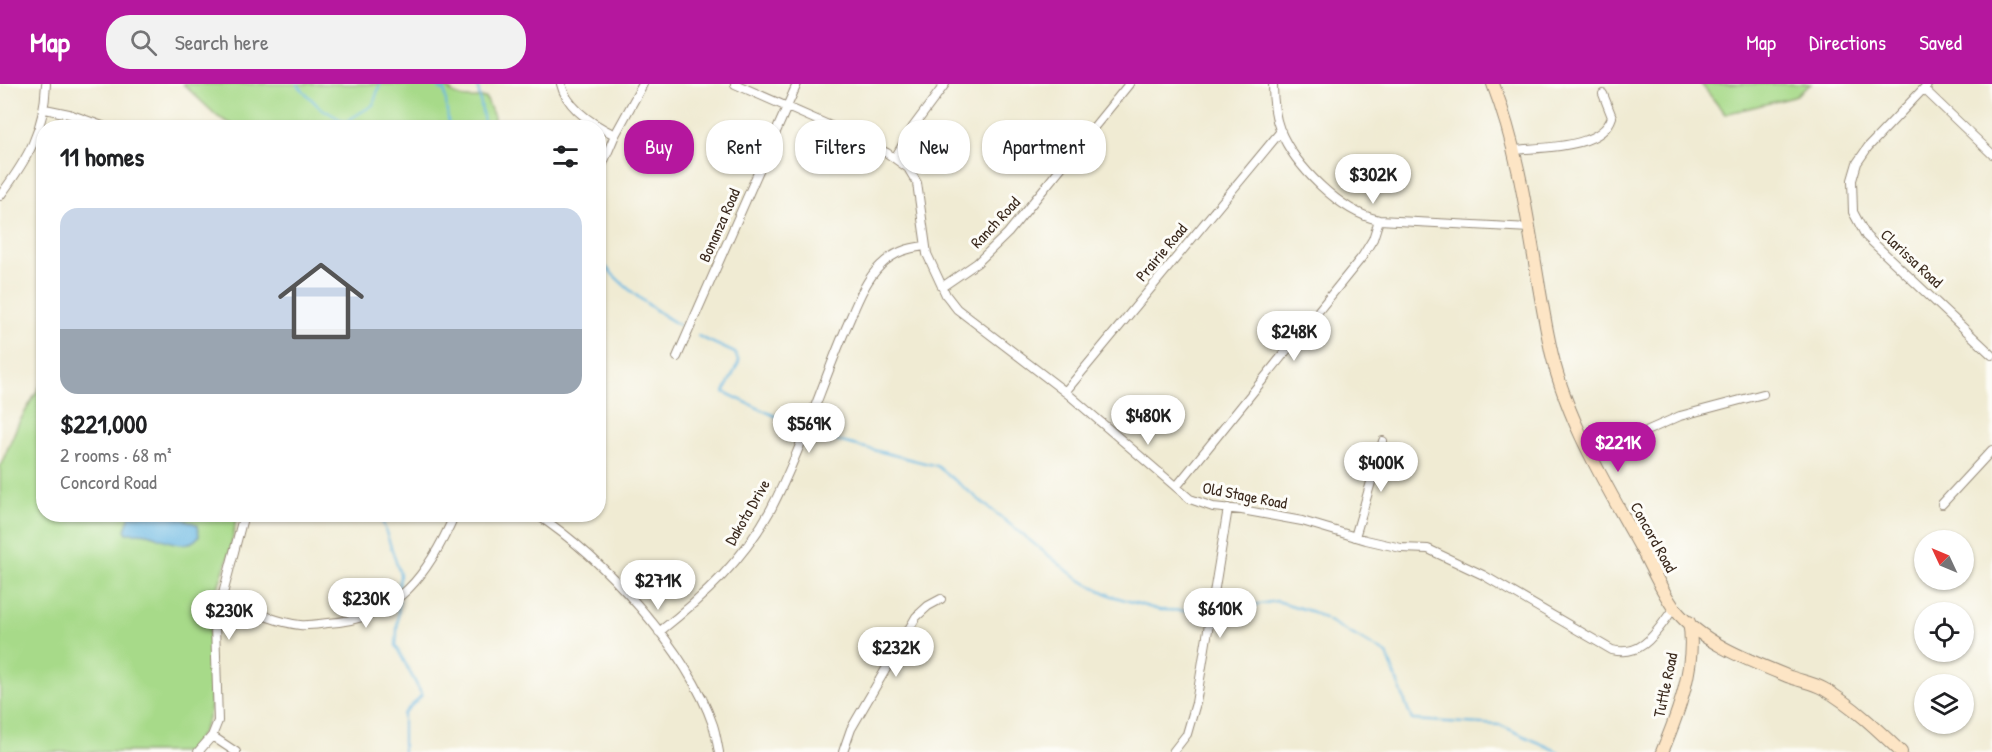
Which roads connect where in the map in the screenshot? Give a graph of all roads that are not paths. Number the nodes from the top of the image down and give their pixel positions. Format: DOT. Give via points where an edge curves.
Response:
graph roads {
  1 [pos="46,84"];
  2 [pos="561,84"];
  3 [pos="643,84"];
  4 [pos="735,84"];
  5 [pos="797,84"];
  6 [pos="945,84"];
  7 [pos="1130,84"];
  8 [pos="1272,84"];
  9 [pos="1493,84"];
  10 [pos="1926,86"];
  11 [pos="1604,94"];
  12 [pos="788,106"];
  13 [pos="45,109"];
  14 [pos="42,120"];
  15 [pos="86,120"];
  16 [pos="590,120"];
  17 [pos="606,130"];
  18 [pos="1281,131"];
  19 [pos="615,135"];
  20 [pos="36,138"];
  21 [pos="1515,150"];
  22 [pos="1992,154"];
  23 [pos="606,156"];
  24 [pos="895,158"];
  25 [pos="0,196"];
  26 [pos="1379,220"];
  27 [pos="1530,228"];
  28 [pos="926,246"];
  29 [pos="942,286"];
  30 [pos="1992,355"];
  31 [pos="677,357"];
  32 [pos="1065,392"];
  33 [pos="1763,394"];
  34 [pos="1383,441"];
  35 [pos="1992,450"];
  36 [pos="1592,455"];
  37 [pos="1177,486"];
  38 [pos="1942,504"];
  39 [pos="1228,508"];
  40 [pos="242,522"];
  41 [pos="452,522"];
  42 [pos="547,522"];
  43 [pos="1354,537"];
  44 [pos="223,598"];
  45 [pos="941,599"];
  46 [pos="1674,608"];
  47 [pos="1689,622"];
  48 [pos="659,632"];
  49 [pos="212,736"];
  50 [pos="198,752"];
  51 [pos="236,752"];
  52 [pos="719,752"];
  53 [pos="843,752"];
  54 [pos="1173,752"];
  55 [pos="1662,752"];
  56 [pos="1901,752"];
  1 -- 13 [label="street"];
  2 -- 16 [label="street" via="580,113"];
  3 -- 19 [label="street"];
  4 -- 12 [label="street, Old Stage Road"];
  5 -- 12 [label="street, Bonanza Road"];
  6 -- 24 [label="street"];
  7 -- 29 [label="street, Ranch Road" via="1004,238 965,272"];
  8 -- 18 [label="street"];
  9 -- 21 [label="main road, Concord Road"];
  10 -- 22 [label="street"];
  10 -- 30 [label="street, Clarissa Road" via="1868,147 1857,164 1852,180 1853,212 1866,236"];
  11 -- 21 [label="street" via="1612,117 1596,137"];
  12 -- 24 [label="street, Old Stage Road"];
  12 -- 31 [label="street, Bonanza Road"];
  13 -- 14 [label="street"];
  13 -- 15 [label="street"];
  17 -- 19 [label="street"];
  18 -- 26 [label="street" via="1300,161 1336,198 1356,212"];
  18 -- 32 [label="street, Prairie Road"];
  19 -- 23 [label="street"];
  20 -- 25 [label="street"];
  21 -- 27 [label="main road, Concord Road"];
  24 -- 28 [label="street, Old Stage Road" via="908,168 917,183"];
  26 -- 27 [label="street"];
  26 -- 37 [label="street" via="1362,257"];
  27 -- 36 [label="main road, Concord Road" via="1549,343 1569,408"];
  28 -- 29 [label="street, Old Stage Road"];
  28 -- 48 [label="street, Dakota Drive" via="907,248 879,266 857,302 771,509 733,565 697,602"];
  29 -- 32 [label="street, Old Stage Road" via="957,309"];
  32 -- 37 [label="street, Old Stage Road"];
  33 -- 36 [label="street" via="1680,416"];
  34 -- 43 [label="street"];
  35 -- 38 [label="street"];
  36 -- 46 [label="main road, Concord Road"];
  37 -- 39 [label="street, Old Stage Road" via="1190,499"];
  39 -- 43 [label="street, Old Stage Road" via="1302,521"];
  39 -- 54 [label="street" via="1196,702 1187,735"];
  40 -- 44 [label="street"];
  41 -- 44 [label="street" via="429,567 410,589 392,602 348,622 302,625 280,621"];
  42 -- 48 [label="street" via="604,570"];
  43 -- 46 [label="street, Old Stage Road" via="1401,548 1428,549 1624,653 1641,648"];
  44 -- 49 [label="street" via="215,624 219,702"];
  45 -- 53 [label="street" via="916,617 851,729"];
  46 -- 47 [label="main road, Concord Road"];
  47 -- 55 [label="main road, Tuttle Road" via="1684,688"];
  47 -- 56 [label="main road, Concord Road" via="1723,648 1753,663 1822,688 1852,708"];
  48 -- 52 [label="street" via="697,691 713,726"];
  49 -- 50 [label="street"];
  49 -- 51 [label="street"];
}
